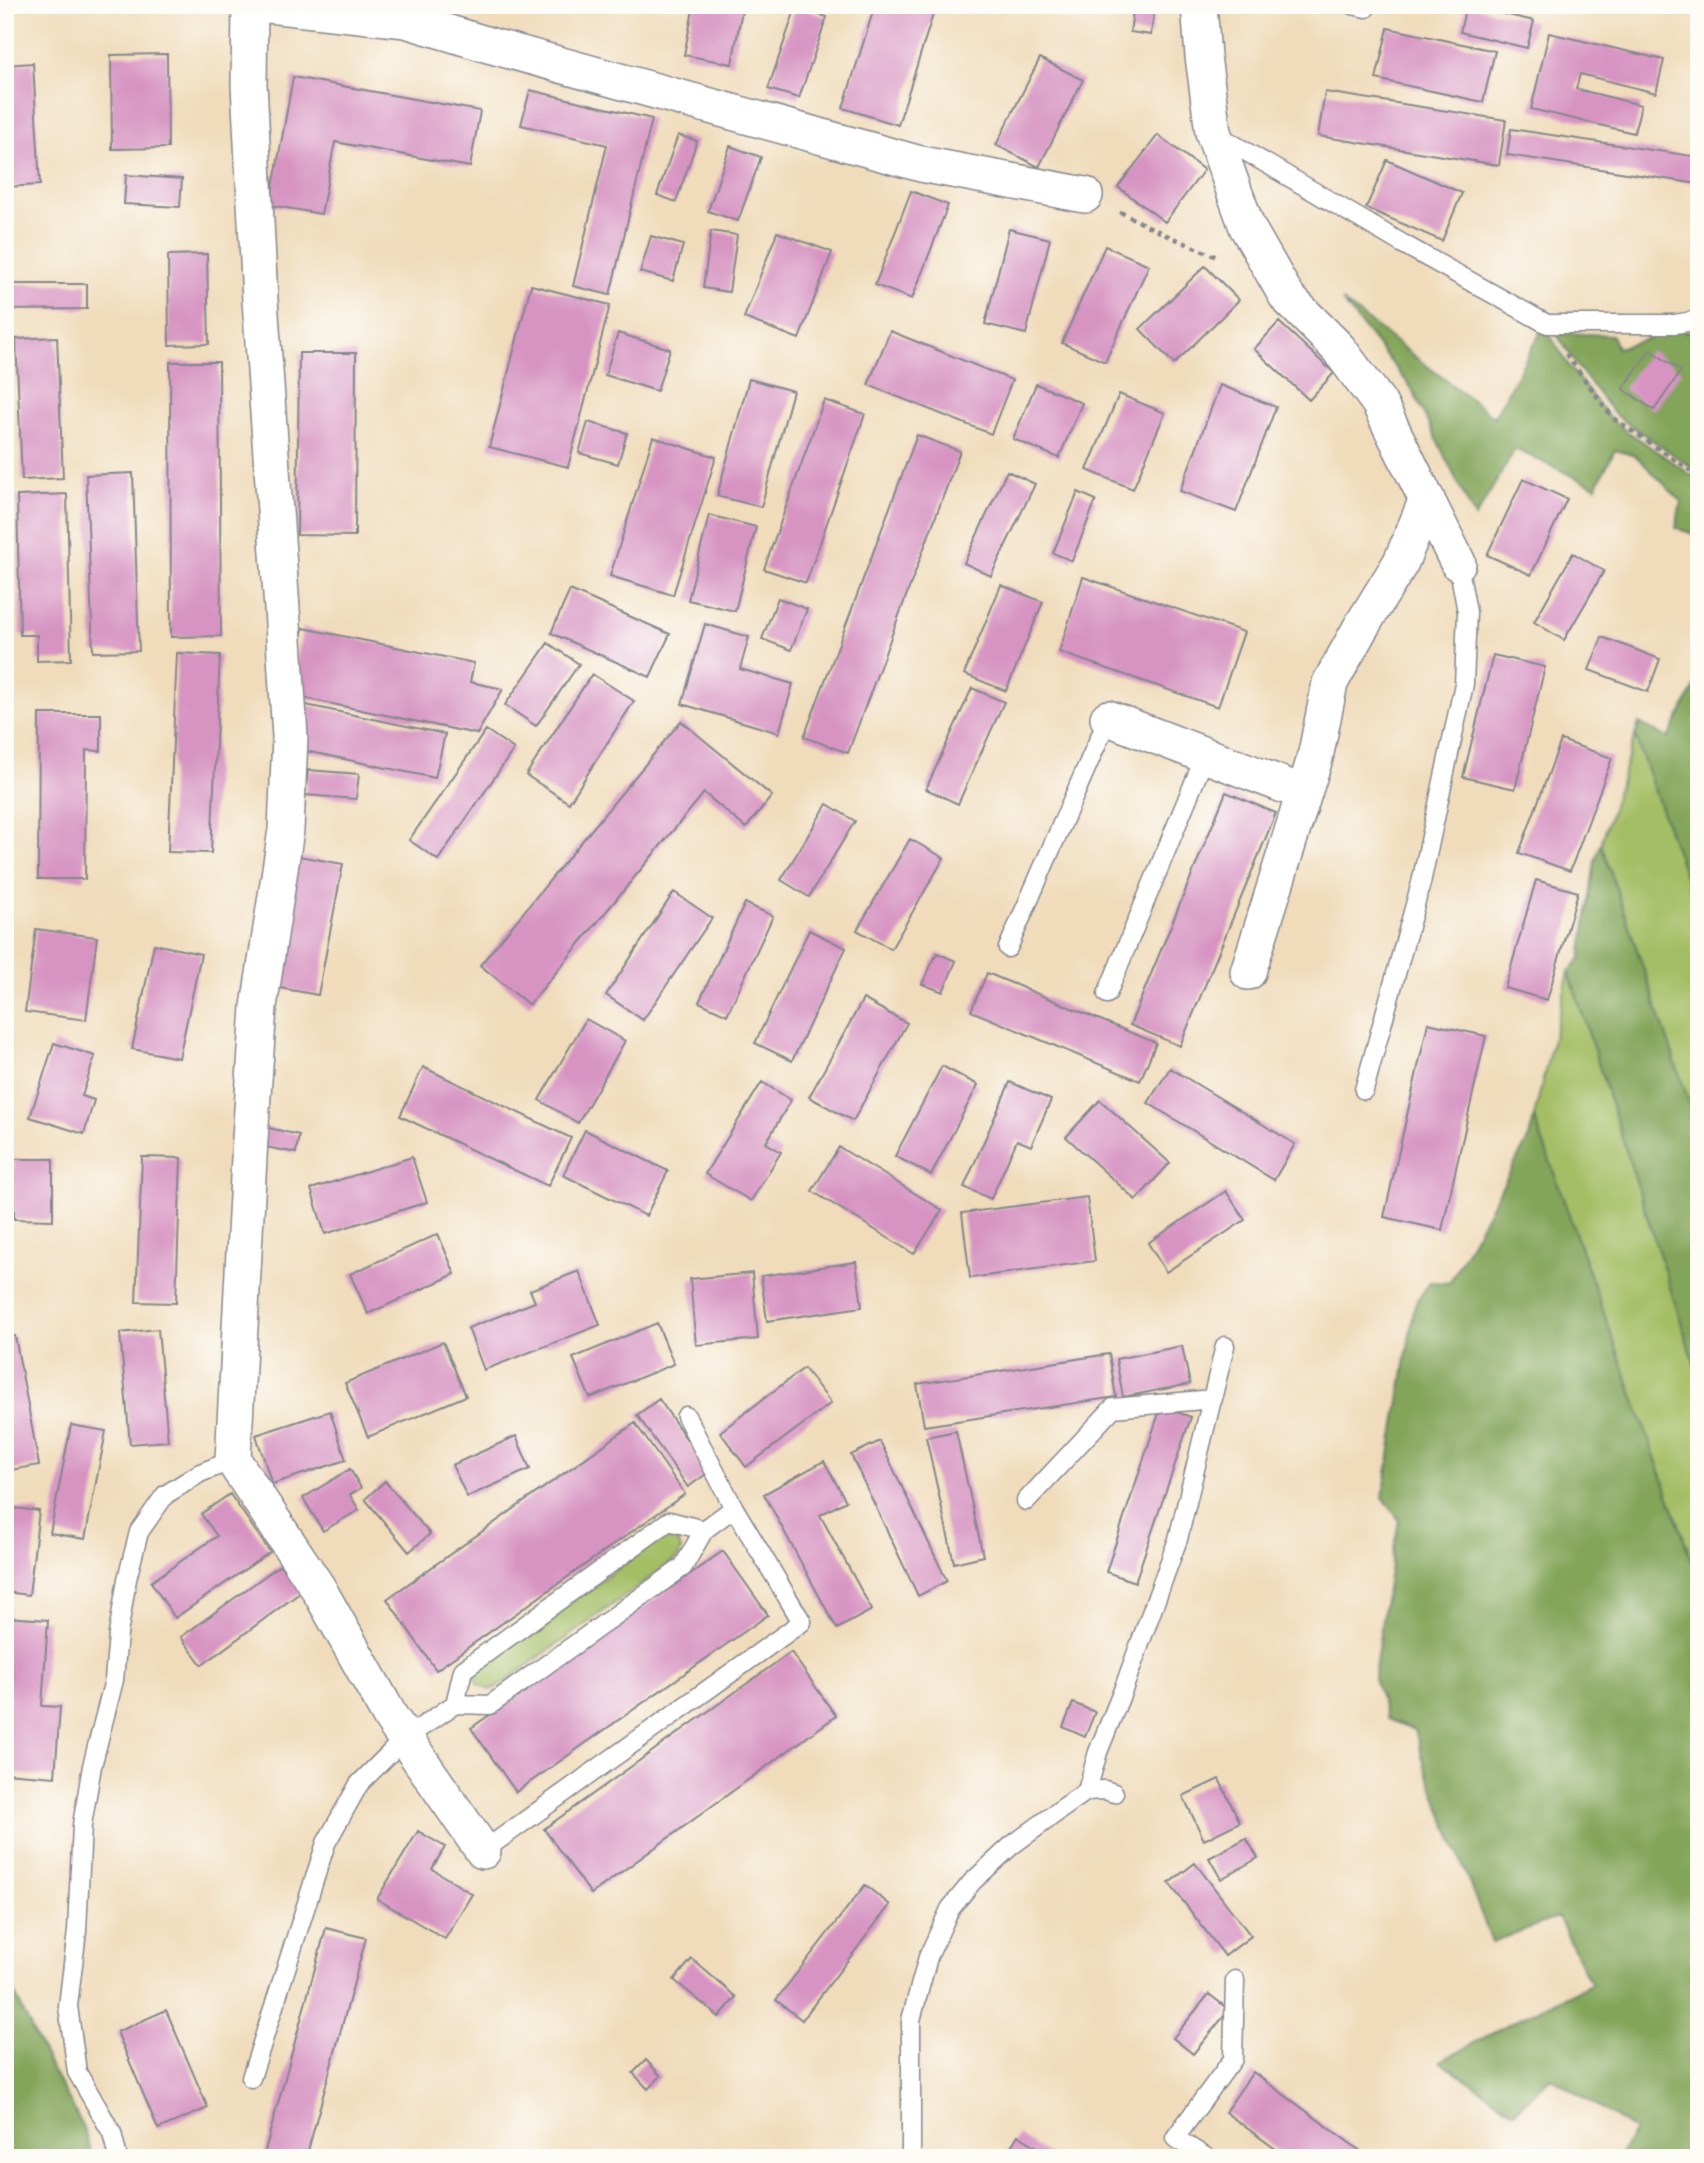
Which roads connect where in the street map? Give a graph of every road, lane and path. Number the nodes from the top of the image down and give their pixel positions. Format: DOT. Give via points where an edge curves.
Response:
graph roads {
  1 [pos="250,5"];
  2 [pos="268,5"];
  3 [pos="1199,5"];
  4 [pos="1213,132"];
  5 [pos="1085,195"];
  6 [pos="1221,258"];
  7 [pos="1699,320"];
  8 [pos="1547,324"];
  9 [pos="1699,476"];
  10 [pos="1427,499"];
  11 [pos="1458,563"];
  12 [pos="1108,718"];
  13 [pos="1205,756"];
  14 [pos="1304,793"];
  15 [pos="1008,948"];
  16 [pos="1248,972"];
  17 [pos="1107,994"];
  18 [pos="1364,1090"];
  19 [pos="1225,1346"];
  20 [pos="1213,1399"];
  21 [pos="686,1416"];
  22 [pos="233,1460"];
  23 [pos="1026,1501"];
  24 [pos="734,1508"];
  25 [pos="704,1530"];
  26 [pos="455,1704"];
  27 [pos="405,1738"];
  28 [pos="1087,1791"];
  29 [pos="1114,1793"];
  30 [pos="483,1851"];
  31 [pos="1235,1980"];
  32 [pos="251,2078"];
  33 [pos="118,2158"];
  34 [pos="911,2158"];
  35 [pos="1207,2158"];
  1 -- 22 [label="street" via="249,84 260,300 290,737 286,830 258,1020"];
  2 -- 5 [label="street" via="406,20 921,164"];
  3 -- 4 [label="street"];
  4 -- 8 [label="lane"];
  4 -- 10 [label="street" via="1247,227 1287,297 1338,348 1379,403"];
  5 -- 6 [label="path"];
  7 -- 8 [label="lane"];
  8 -- 9 [label="path" via="1574,369 1613,418"];
  10 -- 11 [label="street"];
  10 -- 14 [label="street" via="1401,562 1330,683"];
  11 -- 18 [label="lane" via="1467,612 1464,684 1421,883"];
  12 -- 13 [label="street"];
  12 -- 15 [label="lane"];
  13 -- 14 [label="street"];
  13 -- 17 [label="lane"];
  14 -- 16 [label="street"];
  19 -- 20 [label="lane"];
  20 -- 23 [label="lane" via="1113,1408"];
  20 -- 28 [label="lane" via="1178,1539"];
  21 -- 24 [label="lane"];
  22 -- 27 [label="street" via="318,1588"];
  22 -- 33 [label="lane" via="200,1473 165,1495 139,1532 127,1579 114,1680 82,1825 68,2006 77,2072 112,2133"];
  24 -- 25 [label="lane"];
  24 -- 30 [label="lane" via="802,1622"];
  25 -- 26 [label="lane" via="683,1567 490,1705"];
  25 -- 26 [label="lane" via="669,1521 463,1670"];
  26 -- 27 [label="lane"];
  27 -- 30 [label="street"];
  27 -- 32 [label="lane" via="359,1784 327,1843"];
  28 -- 29 [label="lane"];
  28 -- 34 [label="lane" via="1011,1846 950,1909 928,1957 911,2020"];
  31 -- 35 [label="lane" via="1233,2059 1175,2138"];
}
